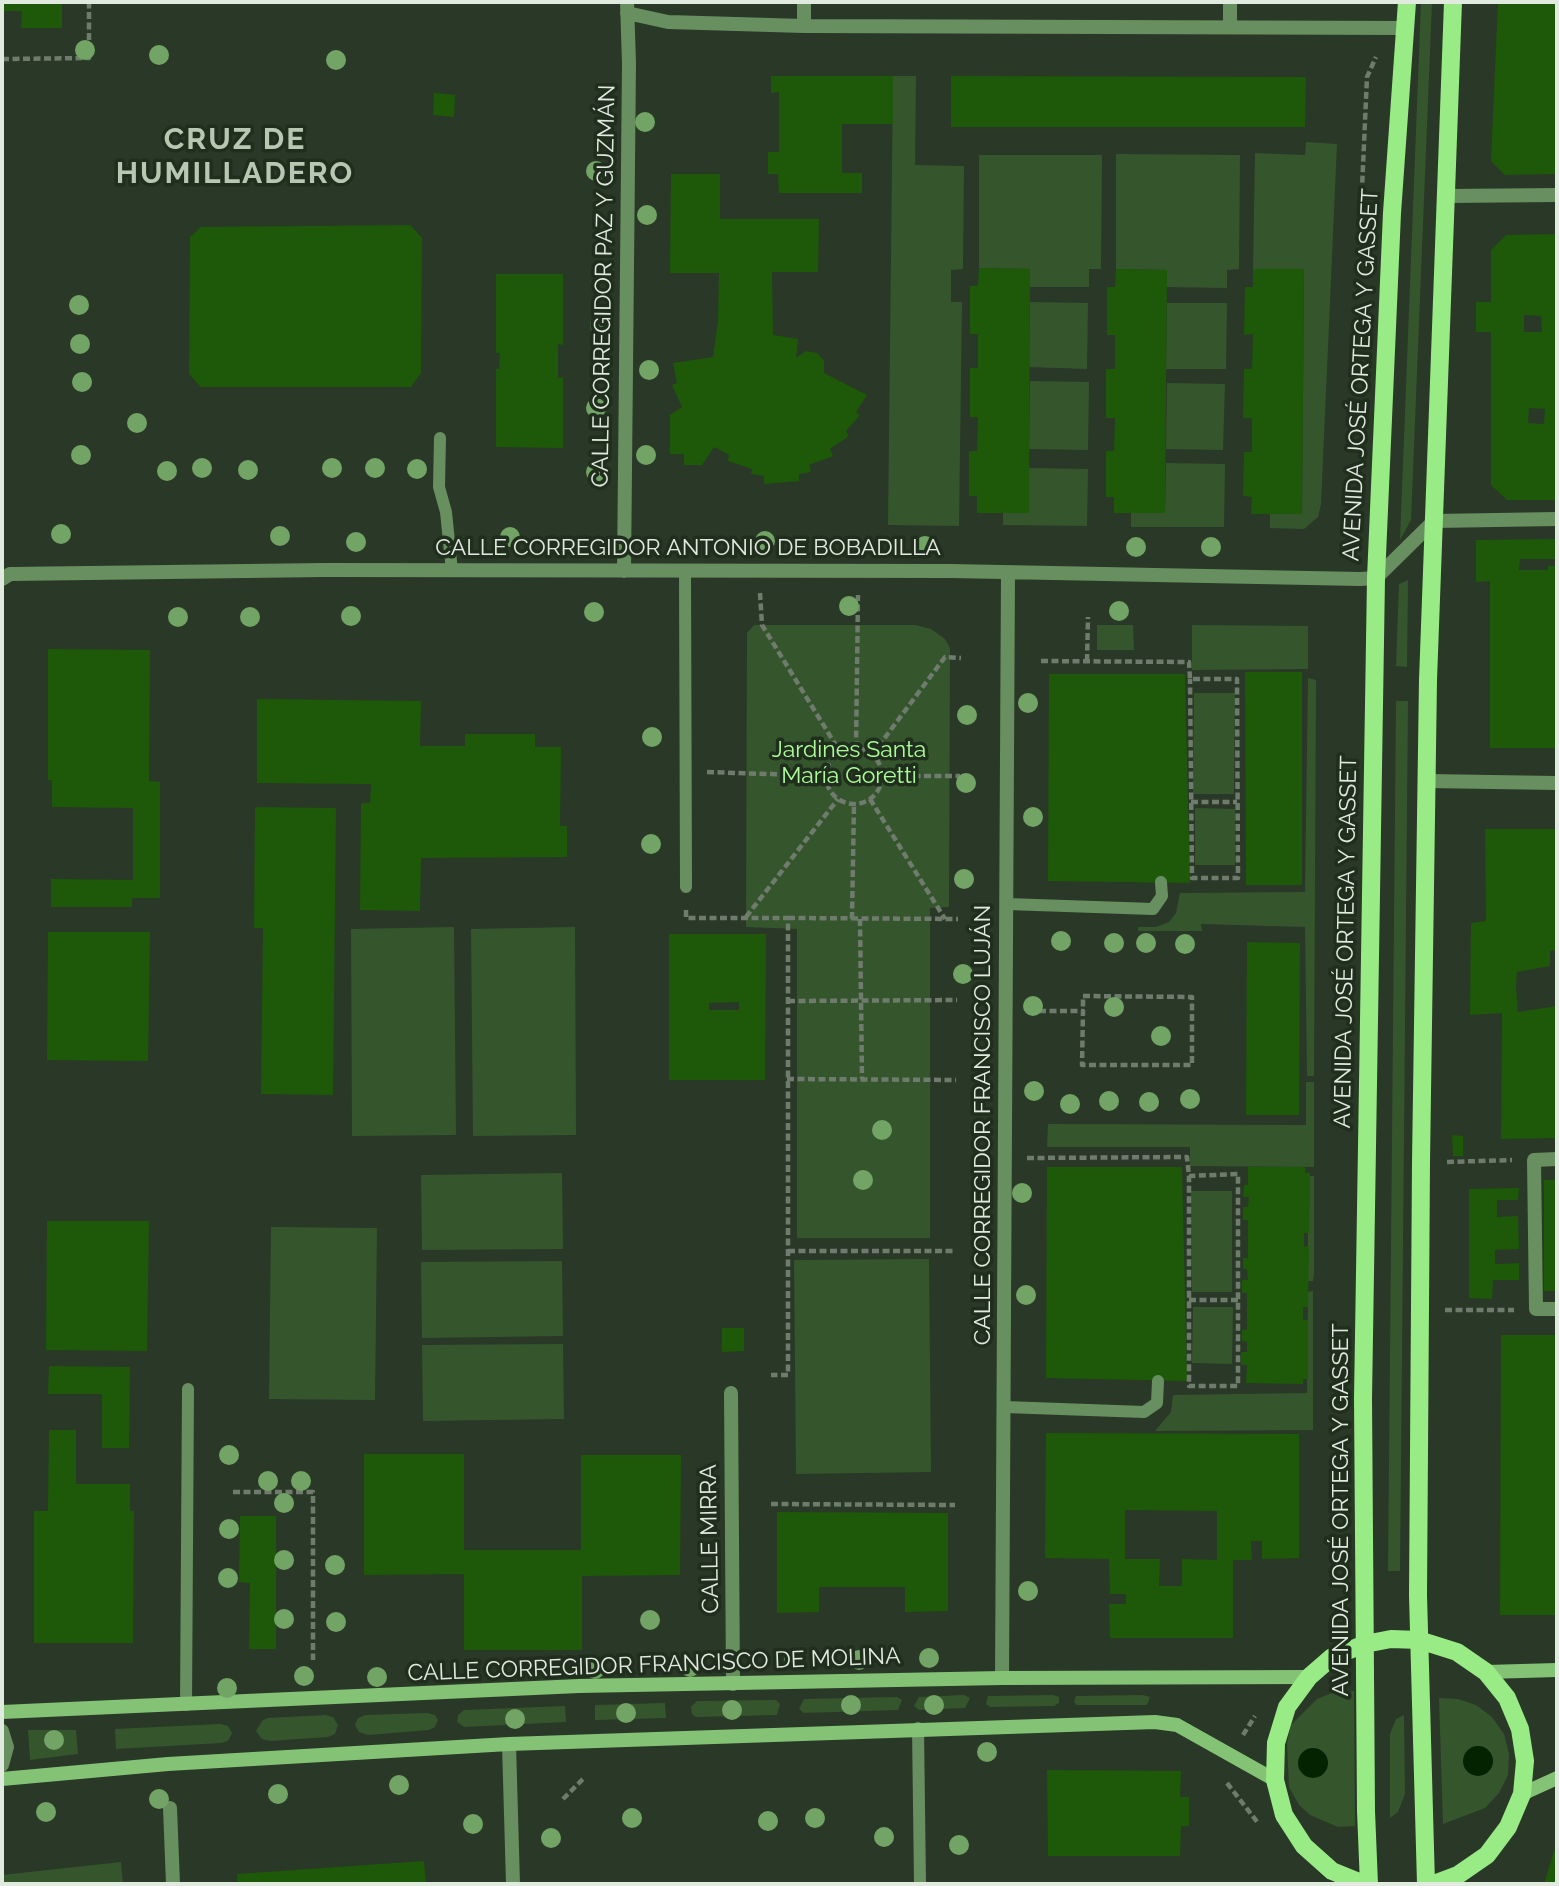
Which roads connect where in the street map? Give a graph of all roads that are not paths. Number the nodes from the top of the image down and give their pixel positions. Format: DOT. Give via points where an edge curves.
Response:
graph roads {
  1 [pos="804,2"];
  2 [pos="1230,2"];
  3 [pos="1407,2"];
  4 [pos="1453,2"];
  5 [pos="627,7"];
  6 [pos="804,26"];
  7 [pos="1230,26"];
  8 [pos="1406,28"];
  9 [pos="1557,195"];
  10 [pos="1446,196"];
  11 [pos="440,438"];
  12 [pos="1557,519"];
  13 [pos="1434,521"];
  14 [pos="452,571"];
  15 [pos="624,571"];
  16 [pos="685,571"];
  17 [pos="1008,573"];
  18 [pos="1376,578"];
  19 [pos="2,579"];
  20 [pos="1427,781"];
  21 [pos="1557,783"];
  22 [pos="1161,882"];
  23 [pos="686,887"];
  24 [pos="1007,904"];
  25 [pos="1557,1160"];
  26 [pos="1557,1309"];
  27 [pos="1158,1381"];
  28 [pos="188,1389"];
  29 [pos="731,1393"];
  30 [pos="1005,1407"];
  31 [pos="1419,1640"];
  32 [pos="1365,1644"];
  33 [pos="1557,1670"];
  34 [pos="1486,1672"];
  35 [pos="1309,1677"];
  36 [pos="1002,1678"];
  37 [pos="733,1684"];
  38 [pos="186,1705"];
  39 [pos="2,1712"];
  40 [pos="918,1728"];
  41 [pos="2,1731"];
  42 [pos="509,1744"];
  43 [pos="2,1765"];
  44 [pos="1557,1778"];
  45 [pos="2,1779"];
  46 [pos="1275,1780"];
  47 [pos="1521,1794"];
  48 [pos="170,1808"];
  49 [pos="173,1884"];
  50 [pos="513,1884"];
  51 [pos="920,1884"];
  52 [pos="1364,1884"];
  53 [pos="1369,1884"];
  54 [pos="1426,1884"];
  55 [pos="1434,1884"];
  1 -- 6 [label="street"];
  2 -- 7 [label="street"];
  3 -- 8 [label="main road, AVENIDA JOSÉ ORTEGA Y GASSET"];
  4 -- 10 [label="main road"];
  5 -- 6 [label="street" via="668,22"];
  5 -- 15 [label="street, CALLE CORREGIDOR PAZ Y GUZMÁN"];
  6 -- 7 [label="street"];
  7 -- 8 [label="street"];
  8 -- 18 [label="main road, AVENIDA JOSÉ ORTEGA Y GASSET" via="1392,213"];
  9 -- 10 [label="street"];
  10 -- 13 [label="main road"];
  11 -- 14 [label="lane" via="439,487"];
  12 -- 13 [label="street"];
  13 -- 18 [label="street"];
  13 -- 20 [label="main road"];
  14 -- 15 [label="street, CALLE CORREGIDOR ANTONIO DE BOBADILLA"];
  14 -- 19 [label="street, CALLE CORREGIDOR ANTONIO DE BOBADILLA" via="66,573 10,574"];
  15 -- 16 [label="street, CALLE CORREGIDOR ANTONIO DE BOBADILLA"];
  16 -- 17 [label="street, CALLE CORREGIDOR ANTONIO DE BOBADILLA"];
  16 -- 23 [label="lane"];
  17 -- 18 [label="street, CALLE CORREGIDOR ANTONIO DE BOBADILLA"];
  17 -- 24 [label="street, CALLE CORREGIDOR FRANCISCO LUJÁN"];
  18 -- 32 [label="main road, AVENIDA JOSÉ ORTEGA Y GASSET" via="1363,1398"];
  20 -- 21 [label="street"];
  20 -- 31 [label="main road"];
  22 -- 24 [label="lane" via="1162,896 1153,909"];
  24 -- 30 [label="street, CALLE CORREGIDOR FRANCISCO LUJÁN"];
  25 -- 26 [label="street" via="1534,1160 1535,1309"];
  27 -- 30 [label="lane" via="1157,1404 1144,1412"];
  28 -- 38 [label="lane"];
  29 -- 37 [label="street, CALLE MIRRA"];
  30 -- 36 [label="street, CALLE CORREGIDOR FRANCISCO LUJÁN"];
  31 -- 32 [label="main road"];
  31 -- 34 [label="main road" via="1457,1652"];
  31 -- 54 [label="main road"];
  32 -- 35 [label="main road" via="1332,1657"];
  32 -- 53 [label="main road, AVENIDA JOSÉ ORTEGA Y GASSET"];
  33 -- 34 [label="main road"];
  34 -- 47 [label="main road" via="1507,1698 1520,1729 1525,1761"];
  35 -- 36 [label="main road, CALLE CORREGIDOR FRANCISCO DE MOLINA"];
  35 -- 46 [label="main road" via="1283,1719 1276,1743"];
  36 -- 37 [label="main road, CALLE CORREGIDOR FRANCISCO DE MOLINA"];
  37 -- 38 [label="main road, CALLE CORREGIDOR FRANCISCO DE MOLINA" via="579,1686"];
  38 -- 39 [label="main road, CALLE CORREGIDOR FRANCISCO DE MOLINA"];
  40 -- 42 [label="main road"];
  40 -- 46 [label="main road" via="1156,1722 1177,1726"];
  40 -- 51 [label="lane"];
  41 -- 43 [label="street" via="7,1747"];
  42 -- 45 [label="main road" via="167,1764"];
  42 -- 50 [label="street"];
  44 -- 47 [label="main road"];
  46 -- 52 [label="main road" via="1284,1815 1304,1846 1332,1871"];
  47 -- 55 [label="main road" via="1508,1827 1487,1855 1458,1875"];
  48 -- 49 [label="street"];
}
